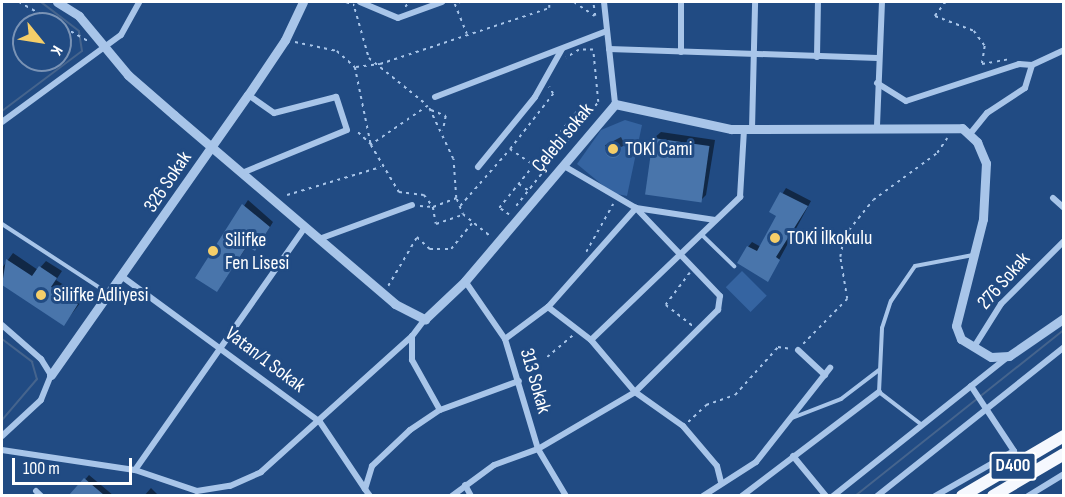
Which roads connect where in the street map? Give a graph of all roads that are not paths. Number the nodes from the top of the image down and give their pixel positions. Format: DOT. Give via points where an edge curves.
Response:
graph roads {
  1 [pos="57,2"];
  2 [pos="139,2"];
  3 [pos="303,2"];
  4 [pos="360,2"];
  5 [pos="442,2"];
  6 [pos="604,2"];
  7 [pos="681,2"];
  8 [pos="755,2"];
  9 [pos="818,2"];
  10 [pos="882,2"];
  11 [pos="607,31"];
  12 [pos="103,45"];
  13 [pos="562,48"];
  14 [pos="609,49"];
  15 [pos="1064,50"];
  16 [pos="681,52"];
  17 [pos="754,55"];
  18 [pos="817,57"];
  19 [pos="878,58"];
  20 [pos="1032,65"];
  21 [pos="876,83"];
  22 [pos="248,95"];
  23 [pos="435,97"];
  24 [pos="615,104"];
  25 [pos="2,122"];
  26 [pos="876,126"];
  27 [pos="748,129"];
  28 [pos="969,135"];
  29 [pos="212,148"];
  30 [pos="564,166"];
  31 [pos="478,167"];
  32 [pos="242,173"];
  33 [pos="1053,198"];
  34 [pos="412,205"];
  35 [pos="636,208"];
  36 [pos="1064,208"];
  37 [pos="715,220"];
  38 [pos="2,224"];
  39 [pos="305,227"];
  40 [pos="701,234"];
  41 [pos="319,239"];
  42 [pos="1064,241"];
  43 [pos="681,253"];
  44 [pos="974,255"];
  45 [pos="734,266"];
  46 [pos="124,278"];
  47 [pos="465,281"];
  48 [pos="111,296"];
  49 [pos="548,307"];
  50 [pos="1064,318"];
  51 [pos="425,319"];
  52 [pos="2,326"];
  53 [pos="412,336"];
  54 [pos="505,339"];
  55 [pos="591,340"];
  56 [pos="221,347"];
  57 [pos="974,347"];
  58 [pos="1064,347"];
  59 [pos="798,350"];
  60 [pos="1009,356"];
  61 [pos="830,369"];
  62 [pos="880,370"];
  63 [pos="51,375"];
  64 [pos="825,375"];
  65 [pos="519,381"];
  66 [pos="971,387"];
  67 [pos="635,392"];
  68 [pos="879,392"];
  69 [pos="986,407"];
  70 [pos="440,410"];
  71 [pos="789,420"];
  72 [pos="320,422"];
  73 [pos="922,425"];
  74 [pos="2,436"];
  75 [pos="1064,436"];
  76 [pos="538,449"];
  77 [pos="2,450"];
  78 [pos="1064,454"];
  79 [pos="793,456"];
  80 [pos="135,470"];
  81 [pos="1064,474"];
  82 [pos="721,482"];
  83 [pos="465,485"];
  84 [pos="365,489"];
  85 [pos="370,495"];
  86 [pos="452,495"];
  87 [pos="471,495"];
  88 [pos="566,495"];
  89 [pos="703,495"];
  90 [pos="742,495"];
  91 [pos="826,495"];
  92 [pos="833,495"];
  93 [pos="877,495"];
  94 [pos="935,495"];
  95 [pos="962,495"];
  96 [pos="993,495"];
  97 [pos="1028,495"];
  1 -- 12 [label="street" via="79,16"];
  2 -- 12 [label="street" via="121,35"];
  3 -- 22 [label="street, 326 Sokak" via="289,41"];
  4 -- 5 [label="street" via="398,18"];
  6 -- 11 [label="street"];
  7 -- 16 [label="street"];
  8 -- 17 [label="street"];
  9 -- 18 [label="street"];
  10 -- 19 [label="street"];
  11 -- 13 [label="street"];
  11 -- 14 [label="street"];
  12 -- 25 [label="street"];
  12 -- 29 [label="street" via="128,75"];
  13 -- 23 [label="street"];
  13 -- 31 [label="street" via="535,97"];
  14 -- 16 [label="street"];
  14 -- 24 [label="street"];
  15 -- 20 [label="street"];
  16 -- 17 [label="street"];
  17 -- 18 [label="street"];
  17 -- 27 [label="street"];
  18 -- 19 [label="street"];
  19 -- 21 [label="street"];
  20 -- 21 [label="street" via="1019,64 906,101"];
  20 -- 28 [label="street" via="1025,88 987,113"];
  21 -- 26 [label="street"];
  22 -- 29 [label="street, 326 Sokak"];
  22 -- 32 [label="street" via="274,113 336,97 347,130"];
  24 -- 27 [label="street, Çelebi sokak"];
  24 -- 30 [label="street, Çelebi sokak"];
  26 -- 27 [label="street, Çelebi sokak"];
  26 -- 28 [label="street, Çelebi sokak" via="953,128"];
  27 -- 37 [label="street" via="740,196"];
  28 -- 44 [label="street" via="986,163"];
  29 -- 32 [label="street"];
  29 -- 46 [label="street, 326 Sokak"];
  30 -- 35 [label="street" via="615,200"];
  30 -- 47 [label="street, Çelebi sokak"];
  32 -- 39 [label="street"];
  33 -- 36 [label="street"];
  34 -- 41 [label="street"];
  35 -- 37 [label="street"];
  35 -- 43 [label="street"];
  35 -- 49 [label="street"];
  37 -- 40 [label="street"];
  38 -- 48 [label="lane"];
  39 -- 41 [label="street"];
  39 -- 56 [label="street"];
  40 -- 43 [label="street"];
  40 -- 45 [label="lane"];
  41 -- 51 [label="street" via="395,304"];
  42 -- 57 [label="street, 276 Sokak" via="1001,304"];
  43 -- 55 [label="street"];
  43 -- 67 [label="street" via="720,296 718,310"];
  44 -- 57 [label="street" via="956,326 961,339"];
  44 -- 62 [label="lane" via="915,266 891,301 882,328"];
  46 -- 48 [label="street, 326 Sokak"];
  46 -- 56 [label="street, Vatan/1 Sokak"];
  47 -- 51 [label="street, Çelebi sokak"];
  47 -- 54 [label="street, 313 Sokak"];
  48 -- 63 [label="street, 326 Sokak"];
  49 -- 54 [label="street"];
  49 -- 55 [label="street"];
  50 -- 60 [label="street"];
  51 -- 53 [label="street"];
  52 -- 63 [label="street" via="41,359"];
  53 -- 70 [label="street" via="412,360"];
  53 -- 72 [label="street"];
  54 -- 65 [label="street, 313 Sokak"];
  55 -- 67 [label="street"];
  56 -- 72 [label="street, Vatan/1 Sokak"];
  56 -- 80 [label="street"];
  57 -- 60 [label="street" via="991,357"];
  58 -- 69 [label="street"];
  59 -- 64 [label="street"];
  60 -- 66 [label="street"];
  61 -- 64 [label="street"];
  62 -- 68 [label="lane"];
  62 -- 71 [label="lane" via="841,399"];
  63 -- 74 [label="street" via="41,400"];
  64 -- 71 [label="street"];
  65 -- 70 [label="street"];
  65 -- 76 [label="street, 313 Sokak"];
  66 -- 69 [label="street"];
  66 -- 73 [label="street"];
  67 -- 76 [label="street"];
  67 -- 82 [label="street" via="682,426 717,466"];
  68 -- 73 [label="lane"];
  68 -- 79 [label="street"];
  69 -- 93 [label="street"];
  69 -- 94 [label="street" via="1014,451"];
  70 -- 84 [label="street" via="372,466"];
  71 -- 82 [label="street" via="756,462"];
  72 -- 80 [label="street" via="261,472 230,486 197,491"];
  72 -- 84 [label="street, Vatan/1 Sokak"];
  73 -- 92 [label="street"];
  75 -- 95 [label="highway, D400"];
  76 -- 83 [label="street" via="494,465"];
  76 -- 88 [label="street, 313 Sokak"];
  77 -- 80 [label="street"];
  78 -- 96 [label="highway, D400"];
  79 -- 90 [label="street"];
  79 -- 91 [label="street"];
  81 -- 97 [label="street"];
  82 -- 89 [label="street"];
  83 -- 86 [label="street"];
  83 -- 87 [label="street"];
  84 -- 85 [label="street, Vatan/1 Sokak"];
}
